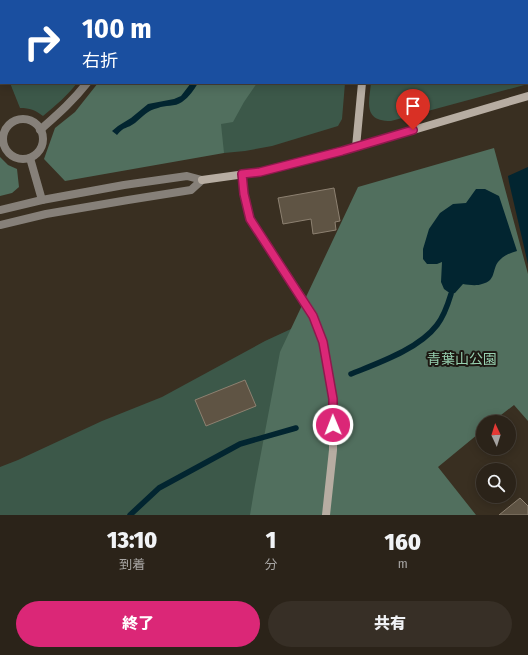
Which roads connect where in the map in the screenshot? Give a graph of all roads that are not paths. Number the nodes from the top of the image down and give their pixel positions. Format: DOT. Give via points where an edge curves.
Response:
graph roads {
  1 [pos="86,84"];
  2 [pos="362,84"];
  3 [pos="528,96"];
  4 [pos="40,130"];
  5 [pos="356,148"];
  6 [pos="30,158"];
  7 [pos="242,174"];
  8 [pos="202,180"];
  9 [pos="42,200"];
  10 [pos="0,210"];
  11 [pos="0,225"];
  12 [pos="326,515"];
  1 -- 4 [label="street" via="58,115"];
  2 -- 5 [label="street"];
  3 -- 5 [label="street"];
  4 -- 6 [label="street" via="43,136 40,149"];
  4 -- 6 [label="street" via="32,121 26,119 14,121 5,129 2,141 7,152 18,159"];
  5 -- 7 [label="street" via="260,172"];
  6 -- 9 [label="street"];
  7 -- 8 [label="street"];
  7 -- 12 [label="street" via="250,219 313,316 323,342 333,399 333,450"];
  8 -- 9 [label="street" via="186,176"];
  8 -- 11 [label="street" via="191,190 46,214"];
  9 -- 10 [label="street"];
}
